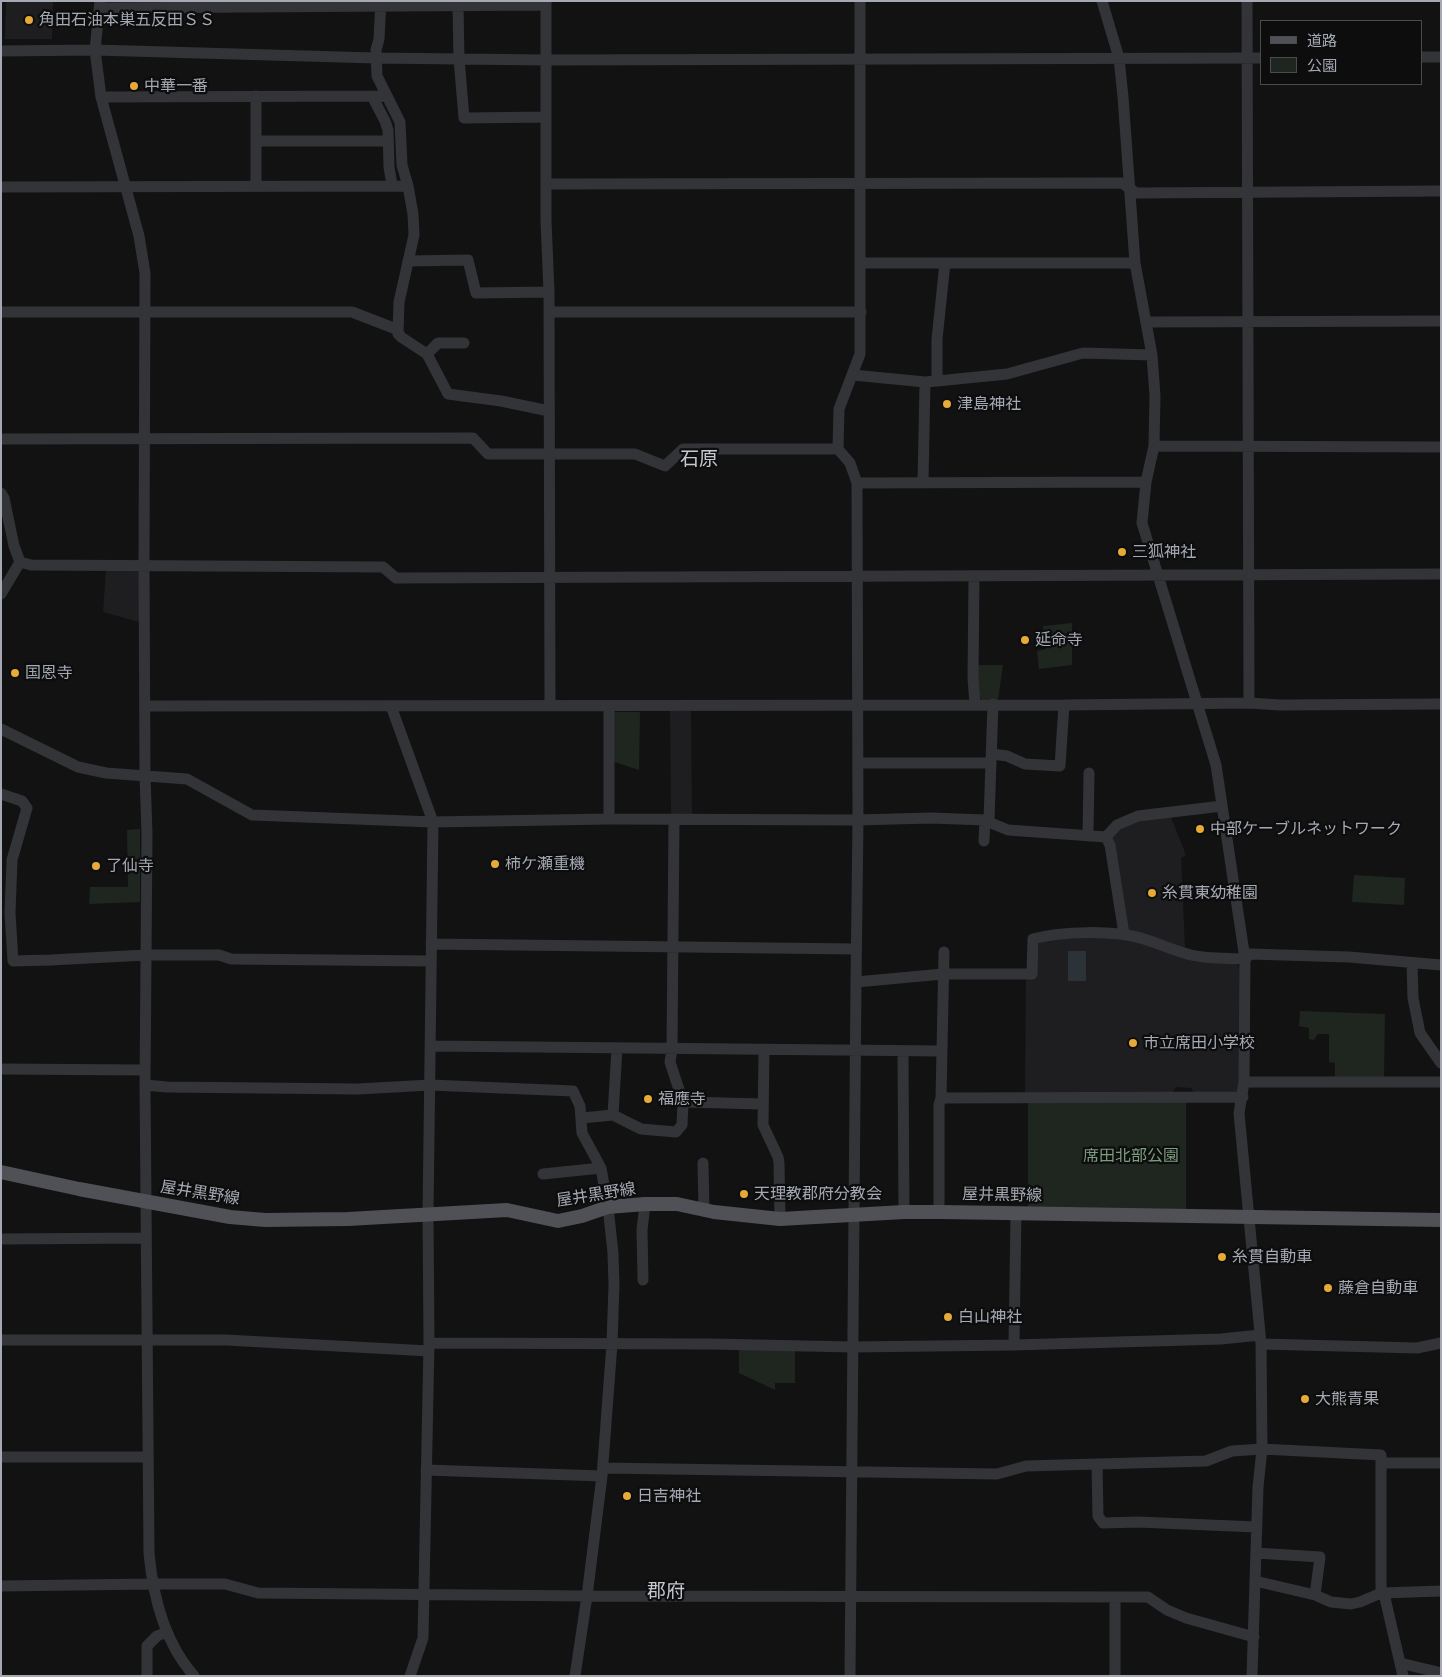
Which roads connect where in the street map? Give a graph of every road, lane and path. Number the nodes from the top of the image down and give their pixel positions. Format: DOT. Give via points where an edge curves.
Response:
graph roads {
  1 [pos="860,1"];
  2 [pos="1102,1"];
  3 [pos="1248,1"];
  4 [pos="546,3"];
  5 [pos="100,4"];
  6 [pos="381,4"];
  7 [pos="458,6"];
  8 [pos="95,50"];
  9 [pos="1,52"];
  10 [pos="1422,57"];
  11 [pos="1441,57"];
  12 [pos="376,58"];
  13 [pos="1118,58"];
  14 [pos="1247,58"];
  15 [pos="1260,58"];
  16 [pos="459,59"];
  17 [pos="860,59"];
  18 [pos="546,60"];
  19 [pos="101,96"];
  20 [pos="256,96"];
  21 [pos="372,96"];
  22 [pos="386,96"];
  23 [pos="546,117"];
  24 [pos="256,141"];
  25 [pos="388,141"];
  26 [pos="546,184"];
  27 [pos="861,184"];
  28 [pos="392,185"];
  29 [pos="126,186"];
  30 [pos="256,186"];
  31 [pos="408,186"];
  32 [pos="1,187"];
  33 [pos="1130,187"];
  34 [pos="1441,191"];
  35 [pos="1249,192"];
  36 [pos="408,261"];
  37 [pos="861,263"];
  38 [pos="1135,263"];
  39 [pos="945,264"];
  40 [pos="549,292"];
  41 [pos="1,312"];
  42 [pos="145,312"];
  43 [pos="549,312"];
  44 [pos="860,312"];
  45 [pos="1441,321"];
  46 [pos="1146,322"];
  47 [pos="1248,322"];
  48 [pos="398,334"];
  49 [pos="464,343"];
  50 [pos="427,354"];
  51 [pos="1152,355"];
  52 [pos="853,375"];
  53 [pos="931,381"];
  54 [pos="549,411"];
  55 [pos="145,438"];
  56 [pos="1,439"];
  57 [pos="1154,446"];
  58 [pos="1441,447"];
  59 [pos="1249,448"];
  60 [pos="838,449"];
  61 [pos="550,454"];
  62 [pos="1146,482"];
  63 [pos="857,483"];
  64 [pos="923,483"];
  65 [pos="1,493"];
  66 [pos="20,562"];
  67 [pos="144,565"];
  68 [pos="1441,574"];
  69 [pos="1158,575"];
  70 [pos="1249,575"];
  71 [pos="857,576"];
  72 [pos="974,576"];
  73 [pos="551,577"];
  74 [pos="1,594"];
  75 [pos="1250,703"];
  76 [pos="975,704"];
  77 [pos="993,704"];
  78 [pos="1198,704"];
  79 [pos="1441,704"];
  80 [pos="550,705"];
  81 [pos="858,705"];
  82 [pos="1064,705"];
  83 [pos="145,706"];
  84 [pos="390,706"];
  85 [pos="609,706"];
  86 [pos="1,729"];
  87 [pos="992,759"];
  88 [pos="858,763"];
  89 [pos="1089,773"];
  90 [pos="145,776"];
  91 [pos="1,794"];
  92 [pos="1222,806"];
  93 [pos="609,819"];
  94 [pos="674,820"];
  95 [pos="858,820"];
  96 [pos="987,820"];
  97 [pos="433,822"];
  98 [pos="1088,836"];
  99 [pos="1106,837"];
  100 [pos="984,842"];
  101 [pos="6,913"];
  102 [pos="1124,934"];
  103 [pos="431,944"];
  104 [pos="673,946"];
  105 [pos="856,949"];
  106 [pos="944,952"];
  107 [pos="146,955"];
  108 [pos="1245,959"];
  109 [pos="431,961"];
  110 [pos="1412,963"];
  111 [pos="1441,965"];
  112 [pos="943,974"];
  113 [pos="856,982"];
  114 [pos="430,1046"];
  115 [pos="617,1048"];
  116 [pos="672,1049"];
  117 [pos="764,1050"];
  118 [pos="856,1051"];
  119 [pos="903,1051"];
  120 [pos="942,1051"];
  121 [pos="1441,1063"];
  122 [pos="1,1069"];
  123 [pos="145,1070"];
  124 [pos="1244,1082"];
  125 [pos="1441,1082"];
  126 [pos="145,1085"];
  127 [pos="430,1086"];
  128 [pos="1243,1097"];
  129 [pos="941,1098"];
  130 [pos="683,1102"];
  131 [pos="762,1104"];
  132 [pos="613,1115"];
  133 [pos="582,1118"];
  134 [pos="703,1163"];
  135 [pos="601,1168"];
  136 [pos="1,1172"];
  137 [pos="543,1174"];
  138 [pos="147,1202"];
  139 [pos="644,1204"];
  140 [pos="608,1207"];
  141 [pos="704,1211"];
  142 [pos="904,1212"];
  143 [pos="941,1212"];
  144 [pos="1016,1213"];
  145 [pos="428,1214"];
  146 [pos="854,1216"];
  147 [pos="1250,1217"];
  148 [pos="780,1219"];
  149 [pos="1441,1220"];
  150 [pos="146,1238"];
  151 [pos="1,1239"];
  152 [pos="643,1280"];
  153 [pos="147,1339"];
  154 [pos="1,1340"];
  155 [pos="1260,1340"];
  156 [pos="1441,1343"];
  157 [pos="612,1344"];
  158 [pos="1014,1345"];
  159 [pos="429,1347"];
  160 [pos="852,1347"];
  161 [pos="1262,1449"];
  162 [pos="148,1456"];
  163 [pos="1,1457"];
  164 [pos="1381,1463"];
  165 [pos="1441,1463"];
  166 [pos="1098,1464"];
  167 [pos="426,1470"];
  168 [pos="603,1472"];
  169 [pos="852,1472"];
  170 [pos="1256,1527"];
  171 [pos="1256,1553"];
  172 [pos="1255,1581"];
  173 [pos="152,1584"];
  174 [pos="1,1586"];
  175 [pos="1441,1591"];
  176 [pos="1381,1593"];
  177 [pos="424,1594"];
  178 [pos="851,1595"];
  179 [pos="1315,1595"];
  180 [pos="587,1596"];
  181 [pos="1115,1597"];
  182 [pos="167,1632"];
  183 [pos="1254,1638"];
  184 [pos="1400,1663"];
  185 [pos="1441,1672"];
  186 [pos="147,1676"];
  187 [pos="194,1676"];
  188 [pos="410,1676"];
  189 [pos="575,1676"];
  190 [pos="850,1676"];
  191 [pos="1115,1676"];
  192 [pos="1252,1676"];
  193 [pos="1403,1676"];
  1 -- 17 [label="street"];
  2 -- 13 [label="street"];
  3 -- 14 [label="street"];
  4 -- 7 [label="street"];
  4 -- 18 [label="street"];
  5 -- 6 [label="street"];
  5 -- 8 [label="street"];
  6 -- 7 [label="street"];
  6 -- 12 [label="street"];
  7 -- 16 [label="street"];
  8 -- 9 [label="street"];
  8 -- 12 [label="street"];
  8 -- 19 [label="street"];
  10 -- 11 [label="street"];
  12 -- 16 [label="street"];
  12 -- 22 [label="street" via="377,76"];
  13 -- 14 [label="street"];
  13 -- 17 [label="street"];
  13 -- 33 [label="street"];
  14 -- 15 [label="street"];
  14 -- 35 [label="street"];
  16 -- 18 [label="street"];
  16 -- 23 [label="street" via="464,118"];
  17 -- 18 [label="street"];
  17 -- 27 [label="street"];
  18 -- 23 [label="street"];
  19 -- 20 [label="street"];
  19 -- 29 [label="street"];
  20 -- 21 [label="street"];
  20 -- 24 [label="street"];
  21 -- 22 [label="street"];
  21 -- 25 [label="street" via="385,121"];
  22 -- 31 [label="street" via="400,122 402,165"];
  23 -- 26 [label="street"];
  24 -- 25 [label="street"];
  24 -- 30 [label="street"];
  25 -- 28 [label="street"];
  26 -- 27 [label="street"];
  26 -- 40 [label="street"];
  27 -- 33 [label="street" via="1122,183"];
  27 -- 37 [label="street"];
  28 -- 30 [label="street"];
  28 -- 31 [label="street"];
  29 -- 30 [label="street"];
  29 -- 32 [label="street"];
  29 -- 42 [label="street" via="142,251"];
  31 -- 36 [label="street" via="414,235"];
  33 -- 35 [label="street" via="1136,193"];
  33 -- 38 [label="street"];
  34 -- 35 [label="street"];
  35 -- 47 [label="street"];
  36 -- 40 [label="street" via="468,260 476,293"];
  36 -- 48 [label="street" via="399,302"];
  37 -- 39 [label="street"];
  37 -- 44 [label="street"];
  38 -- 39 [label="street"];
  38 -- 46 [label="street"];
  39 -- 53 [label="street"];
  40 -- 43 [label="street"];
  41 -- 42 [label="street"];
  42 -- 48 [label="street" via="352,312 396,330"];
  42 -- 55 [label="street"];
  43 -- 44 [label="street"];
  43 -- 54 [label="street"];
  44 -- 52 [label="street" via="860,354"];
  45 -- 47 [label="street"];
  46 -- 47 [label="street"];
  46 -- 51 [label="street"];
  47 -- 59 [label="street"];
  48 -- 50 [label="street"];
  49 -- 50 [label="street" via="438,343"];
  50 -- 54 [label="street" via="448,394"];
  51 -- 53 [label="street" via="1083,353 1008,374"];
  51 -- 57 [label="street"];
  52 -- 53 [label="street"];
  52 -- 60 [label="street" via="839,409"];
  53 -- 64 [label="street"];
  54 -- 61 [label="street"];
  55 -- 56 [label="street"];
  55 -- 61 [label="street" via="473,438 488,454"];
  55 -- 67 [label="street"];
  57 -- 59 [label="street"];
  57 -- 62 [label="street"];
  58 -- 59 [label="street"];
  59 -- 70 [label="street"];
  60 -- 61 [label="street" via="683,448 665,466 635,454"];
  60 -- 63 [label="street" via="850,463"];
  61 -- 73 [label="street"];
  62 -- 64 [label="street"];
  62 -- 69 [label="street" via="1142,523"];
  63 -- 64 [label="street"];
  63 -- 71 [label="street"];
  65 -- 66 [label="street"];
  66 -- 67 [label="street" via="31,565"];
  66 -- 74 [label="street"];
  67 -- 73 [label="street" via="383,567 396,578"];
  67 -- 83 [label="street"];
  68 -- 70 [label="street"];
  69 -- 70 [label="street"];
  69 -- 72 [label="street"];
  69 -- 78 [label="street"];
  70 -- 75 [label="street"];
  71 -- 72 [label="street"];
  71 -- 73 [label="street"];
  71 -- 81 [label="street"];
  72 -- 76 [label="street"];
  73 -- 80 [label="street"];
  75 -- 78 [label="street"];
  75 -- 79 [label="street"];
  76 -- 77 [label="street"];
  76 -- 81 [label="street"];
  77 -- 82 [label="street"];
  77 -- 87 [label="street"];
  78 -- 82 [label="street"];
  78 -- 92 [label="street" via="1216,765"];
  80 -- 84 [label="street"];
  80 -- 85 [label="street"];
  81 -- 85 [label="street"];
  81 -- 88 [label="street"];
  82 -- 87 [label="street" via="1060,766 1025,764 1007,756"];
  83 -- 84 [label="street"];
  83 -- 90 [label="street"];
  84 -- 97 [label="street"];
  85 -- 93 [label="street"];
  86 -- 90 [label="street" via="78,767"];
  87 -- 88 [label="street"];
  87 -- 96 [label="street"];
  88 -- 95 [label="street"];
  89 -- 98 [label="street"];
  90 -- 97 [label="street" via="187,779 252,815"];
  90 -- 107 [label="street"];
  91 -- 101 [label="street" via="22,801 27,808 12,860"];
  92 -- 99 [label="street" via="1138,816 1118,825"];
  92 -- 108 [label="street"];
  93 -- 94 [label="street"];
  93 -- 97 [label="street"];
  94 -- 95 [label="street"];
  94 -- 104 [label="street"];
  95 -- 96 [label="street"];
  95 -- 105 [label="street"];
  96 -- 98 [label="street" via="1008,830"];
  96 -- 100 [label="street"];
  97 -- 103 [label="street"];
  98 -- 99 [label="street"];
  99 -- 102 [label="street"];
  101 -- 107 [label="street" via="13,961"];
  102 -- 108 [label="street" via="1192,956"];
  102 -- 112 [label="street" via="1048,935 1033,939 1032,974"];
  103 -- 104 [label="street"];
  103 -- 109 [label="street"];
  104 -- 105 [label="street"];
  104 -- 116 [label="street"];
  105 -- 113 [label="street"];
  106 -- 112 [label="street"];
  107 -- 109 [label="street"];
  107 -- 123 [label="street"];
  108 -- 110 [label="street" via="1250,954"];
  108 -- 124 [label="street"];
  109 -- 114 [label="street"];
  110 -- 111 [label="street"];
  110 -- 121 [label="street" via="1413,998 1420,1033"];
  112 -- 113 [label="street"];
  112 -- 120 [label="street"];
  113 -- 118 [label="street"];
  114 -- 115 [label="street"];
  114 -- 127 [label="street"];
  115 -- 116 [label="street"];
  115 -- 132 [label="street"];
  116 -- 117 [label="street"];
  116 -- 130 [label="street" via="670,1062"];
  117 -- 118 [label="street"];
  117 -- 131 [label="street"];
  118 -- 119 [label="street"];
  118 -- 146 [label="street"];
  119 -- 120 [label="street"];
  119 -- 142 [label="street"];
  120 -- 129 [label="street"];
  122 -- 123 [label="street"];
  123 -- 126 [label="street"];
  124 -- 125 [label="street"];
  124 -- 128 [label="street"];
  126 -- 127 [label="street" via="358,1089"];
  126 -- 138 [label="street"];
  127 -- 133 [label="street" via="573,1091"];
  127 -- 145 [label="street"];
  128 -- 129 [label="street"];
  128 -- 147 [label="street" via="1239,1113"];
  129 -- 143 [label="street"];
  130 -- 131 [label="street"];
  130 -- 132 [label="street" via="682,1125 676,1132 641,1129"];
  131 -- 148 [label="street" via="763,1125 779,1163"];
  132 -- 133 [label="street"];
  133 -- 135 [label="street" via="582,1133"];
  134 -- 141 [label="street"];
  135 -- 137 [label="street" via="568,1177"];
  135 -- 140 [label="street"];
  136 -- 138 [label="main road, 屋井黒野線"];
  138 -- 145 [label="main road, 屋井黒野線" via="265,1220"];
  138 -- 150 [label="street"];
  139 -- 140 [label="main road, 屋井黒野線"];
  139 -- 141 [label="main road, 屋井黒野線" via="677,1204"];
  139 -- 152 [label="street"];
  140 -- 145 [label="main road, 屋井黒野線" via="558,1221 507,1210"];
  140 -- 157 [label="street" via="613,1253"];
  141 -- 148 [label="main road, 屋井黒野線"];
  142 -- 143 [label="main road, 屋井黒野線"];
  142 -- 146 [label="main road, 屋井黒野線"];
  143 -- 144 [label="main road, 屋井黒野線"];
  144 -- 147 [label="main road, 屋井黒野線"];
  144 -- 158 [label="street"];
  145 -- 159 [label="street"];
  146 -- 148 [label="main road, 屋井黒野線"];
  146 -- 160 [label="street"];
  147 -- 149 [label="main road, 屋井黒野線"];
  147 -- 155 [label="street"];
  150 -- 151 [label="street"];
  150 -- 153 [label="street"];
  153 -- 154 [label="street"];
  153 -- 159 [label="street"];
  153 -- 162 [label="street"];
  155 -- 156 [label="street" via="1417,1348"];
  155 -- 158 [label="street" via="1221,1338"];
  155 -- 161 [label="street"];
  157 -- 159 [label="street"];
  157 -- 160 [label="street"];
  157 -- 168 [label="street"];
  158 -- 160 [label="street"];
  159 -- 167 [label="street"];
  160 -- 169 [label="street"];
  161 -- 164 [label="street" via="1381,1455"];
  161 -- 166 [label="street" via="1232,1452 1206,1461"];
  161 -- 170 [label="street"];
  162 -- 163 [label="street"];
  162 -- 173 [label="street" via="148,1553"];
  164 -- 165 [label="street"];
  164 -- 176 [label="street"];
  166 -- 169 [label="street" via="1026,1466 997,1474"];
  166 -- 170 [label="street" via="1098,1516 1103,1523"];
  167 -- 168 [label="street"];
  167 -- 177 [label="street"];
  168 -- 169 [label="street"];
  168 -- 180 [label="street"];
  169 -- 178 [label="street"];
  170 -- 171 [label="street"];
  171 -- 172 [label="street"];
  171 -- 179 [label="street" via="1320,1557"];
  172 -- 179 [label="street"];
  172 -- 183 [label="street"];
  173 -- 174 [label="street"];
  173 -- 177 [label="street" via="224,1584 258,1593"];
  173 -- 182 [label="street"];
  175 -- 176 [label="street"];
  176 -- 179 [label="street" via="1351,1604 1331,1602"];
  176 -- 184 [label="street" via="1386,1598"];
  177 -- 180 [label="street"];
  177 -- 188 [label="street" via="423,1638"];
  178 -- 180 [label="street"];
  178 -- 181 [label="street"];
  178 -- 190 [label="street"];
  180 -- 189 [label="street"];
  181 -- 183 [label="street" via="1148,1597 1186,1618"];
  181 -- 191 [label="street"];
  182 -- 186 [label="street" via="147,1646"];
  182 -- 187 [label="street"];
  183 -- 192 [label="street"];
  184 -- 185 [label="street"];
  184 -- 193 [label="street"];
}
